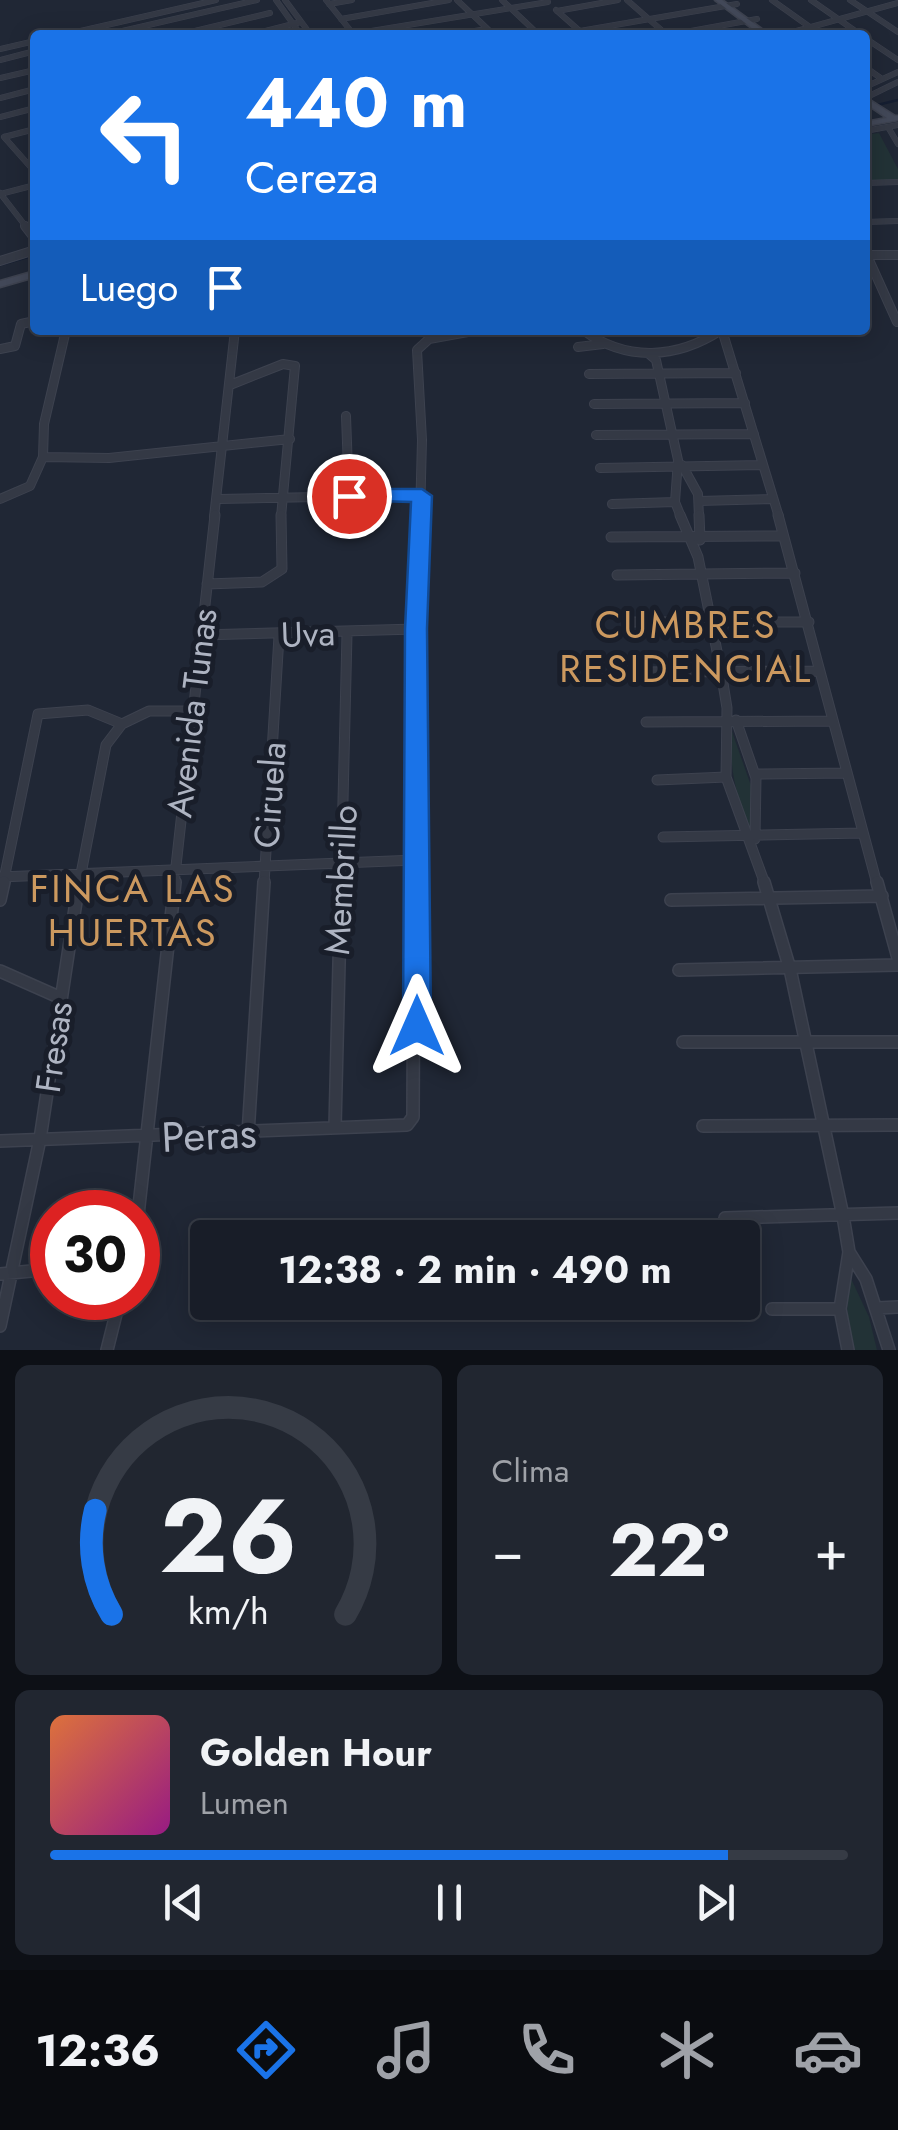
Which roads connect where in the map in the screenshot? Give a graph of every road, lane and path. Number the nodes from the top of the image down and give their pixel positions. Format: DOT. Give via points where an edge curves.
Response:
graph roads {
  1 [pos="216,0"];
  2 [pos="257,0"];
  3 [pos="276,0"];
  4 [pos="285,0"];
  5 [pos="352,0"];
  6 [pos="448,0"];
  7 [pos="458,0"];
  8 [pos="502,0"];
  9 [pos="618,0"];
  10 [pos="626,0"];
  11 [pos="772,0"];
  12 [pos="811,0"];
  13 [pos="850,0"];
  14 [pos="546,1"];
  15 [pos="328,2"];
  16 [pos="729,2"];
  17 [pos="895,3"];
  18 [pos="510,8"];
  19 [pos="556,10"];
  20 [pos="867,11"];
  21 [pos="270,13"];
  22 [pos="472,14"];
  23 [pos="341,19"];
  24 [pos="649,19"];
  25 [pos="757,19"];
  26 [pos="839,20"];
  27 [pos="746,21"];
  28 [pos="302,22"];
  29 [pos="293,24"];
  30 [pos="810,27"];
  31 [pos="488,28"];
  32 [pos="85,30"];
  33 [pos="115,30"];
  34 [pos="199,30"];
  35 [pos="269,30"];
  36 [pos="297,30"];
  37 [pos="307,30"];
  38 [pos="351,30"];
  39 [pos="378,30"];
  40 [pos="477,30"];
  41 [pos="534,30"];
  42 [pos="579,30"];
  43 [pos="596,30"];
  44 [pos="662,30"];
  45 [pos="696,30"];
  46 [pos="759,30"];
  47 [pos="773,30"];
  48 [pos="799,30"];
  49 [pos="814,30"];
  50 [pos="854,30"];
  51 [pos="898,32"];
  52 [pos="870,41"];
  53 [pos="30,42"];
  54 [pos="0,49"];
  55 [pos="30,53"];
  56 [pos="0,60"];
  57 [pos="898,60"];
  58 [pos="30,71"];
  59 [pos="870,71"];
  60 [pos="898,72"];
  61 [pos="0,78"];
  62 [pos="882,79"];
  63 [pos="898,82"];
  64 [pos="870,85"];
  65 [pos="30,90"];
  66 [pos="0,98"];
  67 [pos="30,109"];
  68 [pos="879,115"];
  69 [pos="0,117"];
  70 [pos="30,130"];
  71 [pos="2,138"];
  72 [pos="898,144"];
  73 [pos="30,167"];
  74 [pos="898,182"];
  75 [pos="870,184"];
  76 [pos="30,186"];
  77 [pos="0,194"];
  78 [pos="896,219"];
  79 [pos="870,220"];
  80 [pos="30,233"];
  81 [pos="30,252"];
  82 [pos="870,253"];
  83 [pos="898,254"];
  84 [pos="870,260"];
  85 [pos="0,262"];
  86 [pos="30,272"];
  87 [pos="0,281"];
  88 [pos="893,303"];
  89 [pos="30,322"];
  90 [pos="897,322"];
  91 [pos="65,335"];
  92 [pos="235,335"];
  93 [pos="449,335"];
  94 [pos="590,335"];
  95 [pos="715,335"];
  96 [pos="723,335"];
  97 [pos="603,344"];
  98 [pos="701,345"];
  99 [pos="726,345"];
  100 [pos="578,347"];
  101 [pos="0,349"];
  102 [pos="655,356"];
  103 [pos="589,374"];
  104 [pos="659,374"];
  105 [pos="736,374"];
  106 [pos="230,384"];
  107 [pos="746,403"];
  108 [pos="594,404"];
  109 [pos="666,404"];
  110 [pos="346,416"];
  111 [pos="754,434"];
  112 [pos="596,435"];
  113 [pos="672,435"];
  114 [pos="290,439"];
  115 [pos="225,447"];
  116 [pos="43,457"];
  117 [pos="679,464"];
  118 [pos="762,465"];
  119 [pos="600,468"];
  120 [pos="349,496"];
  121 [pos="422,496"];
  122 [pos="284,498"];
  123 [pos="0,499"];
  124 [pos="219,499"];
  125 [pos="770,500"];
  126 [pos="700,501"];
  127 [pos="675,502"];
  128 [pos="612,504"];
  129 [pos="782,536"];
  130 [pos="611,537"];
  131 [pos="689,538"];
  132 [pos="700,538"];
  133 [pos="698,557"];
  134 [pos="795,574"];
  135 [pos="617,575"];
  136 [pos="701,575"];
  137 [pos="207,584"];
  138 [pos="630,622"];
  139 [pos="808,622"];
  140 [pos="712,623"];
  141 [pos="416,629"];
  142 [pos="347,634"];
  143 [pos="200,635"];
  144 [pos="279,636"];
  145 [pos="721,671"];
  146 [pos="818,671"];
  147 [pos="636,672"];
  148 [pos="727,708"];
  149 [pos="191,711"];
  150 [pos="724,721"];
  151 [pos="737,721"];
  152 [pos="832,721"];
  153 [pos="646,722"];
  154 [pos="122,724"];
  155 [pos="846,773"];
  156 [pos="756,774"];
  157 [pos="726,777"];
  158 [pos="657,780"];
  159 [pos="862,834"];
  160 [pos="663,837"];
  161 [pos="753,840"];
  162 [pos="416,860"];
  163 [pos="340,864"];
  164 [pos="175,866"];
  165 [pos="264,868"];
  166 [pos="80,873"];
  167 [pos="3,877"];
  168 [pos="768,896"];
  169 [pos="882,896"];
  170 [pos="0,900"];
  171 [pos="672,900"];
  172 [pos="898,961"];
  173 [pos="790,969"];
  174 [pos="679,970"];
  175 [pos="0,971"];
  176 [pos="60,998"];
  177 [pos="682,1042"];
  178 [pos="898,1042"];
  179 [pos="806,1044"];
  180 [pos="413,1117"];
  181 [pos="898,1125"];
  182 [pos="703,1126"];
  183 [pos="336,1127"];
  184 [pos="824,1127"];
  185 [pos="248,1134"];
  186 [pos="40,1138"];
  187 [pos="148,1138"];
  188 [pos="0,1141"];
  189 [pos="141,1190"];
  190 [pos="898,1213"];
  191 [pos="844,1216"];
  192 [pos="725,1218"];
  193 [pos="848,1252"];
  194 [pos="7,1273"];
  195 [pos="898,1307"];
  196 [pos="878,1308"];
  197 [pos="840,1309"];
  198 [pos="772,1310"];
  199 [pos="114,1320"];
  200 [pos="0,1326"];
  201 [pos="107,1350"];
  202 [pos="848,1350"];
  203 [pos="889,1350"];
  1 -- 32 [label="street"];
  2 -- 33 [label="street"];
  3 -- 29 [label="street"];
  4 -- 28 [label="street"];
  5 -- 15 [label="street"];
  6 -- 23 [label="street"];
  7 -- 22 [label="street"];
  8 -- 18 [label="street"];
  9 -- 19 [label="street"];
  10 -- 24 [label="street"];
  11 -- 30 [label="street"];
  12 -- 26 [label="street"];
  13 -- 20 [label="street"];
  14 -- 18 [label="street"];
  14 -- 19 [label="street"];
  15 -- 23 [label="street"];
  16 -- 24 [label="street"];
  16 -- 25 [label="main road"];
  16 -- 27 [label="main road"];
  17 -- 20 [label="street"];
  18 -- 22 [label="street"];
  18 -- 41 [label="street"];
  19 -- 42 [label="street"];
  20 -- 26 [label="street"];
  20 -- 51 [label="street"];
  21 -- 34 [label="street"];
  22 -- 31 [label="street"];
  22 -- 39 [label="street"];
  23 -- 38 [label="street"];
  24 -- 43 [label="street"];
  24 -- 44 [label="street"];
  25 -- 27 [label="street"];
  25 -- 47 [label="main road"];
  26 -- 30 [label="street"];
  26 -- 50 [label="street"];
  27 -- 45 [label="street"];
  27 -- 46 [label="main road"];
  28 -- 29 [label="street"];
  28 -- 37 [label="street"];
  29 -- 35 [label="street"];
  29 -- 36 [label="street"];
  30 -- 48 [label="street"];
  30 -- 49 [label="street"];
  31 -- 40 [label="street"];
  52 -- 57 [label="street"];
  53 -- 54 [label="street"];
  55 -- 56 [label="street"];
  58 -- 61 [label="street"];
  59 -- 62 [label="street"];
  60 -- 62 [label="street"];
  62 -- 64 [label="street"];
  63 -- 68 [label="street"];
  65 -- 66 [label="street"];
  67 -- 69 [label="street"];
  68 -- 72 [label="street"];
  70 -- 71 [label="street"];
  71 -- 73 [label="street"];
  74 -- 75 [label="street"];
  76 -- 77 [label="street"];
  77 -- 80 [label="street"];
  78 -- 79 [label="street"];
  81 -- 85 [label="street"];
  82 -- 83 [label="street"];
  84 -- 88 [label="street"];
  86 -- 87 [label="main road"];
  88 -- 90 [label="street"];
  89 -- 101 [label="street" via="21,324 15,346"];
  91 -- 116 [label="street"];
  92 -- 106 [label="street, Avenida Tunas"];
  93 -- 121 [label="street" via="420,343"];
  94 -- 97 [label="street"];
  95 -- 98 [label="street"];
  96 -- 99 [label="street"];
  97 -- 100 [label="street"];
  97 -- 102 [label="street"];
  98 -- 99 [label="street"];
  98 -- 102 [label="street"];
  99 -- 105 [label="street"];
  102 -- 104 [label="street"];
  103 -- 104 [label="street"];
  104 -- 105 [label="street"];
  104 -- 109 [label="street"];
  105 -- 107 [label="street"];
  106 -- 114 [label="street" via="294,364"];
  106 -- 115 [label="street, Avenida Tunas"];
  107 -- 109 [label="street"];
  107 -- 111 [label="street"];
  108 -- 109 [label="street"];
  109 -- 113 [label="street"];
  110 -- 120 [label="street"];
  111 -- 113 [label="street"];
  111 -- 118 [label="street"];
  112 -- 113 [label="street"];
  113 -- 117 [label="street"];
  114 -- 115 [label="street"];
  114 -- 122 [label="street"];
  115 -- 116 [label="street"];
  115 -- 124 [label="street, Avenida Tunas"];
  116 -- 123 [label="street" via="30,486"];
  117 -- 118 [label="street"];
  117 -- 119 [label="street"];
  117 -- 126 [label="street"];
  117 -- 127 [label="street"];
  118 -- 125 [label="street"];
  120 -- 121 [label="street"];
  120 -- 122 [label="street"];
  121 -- 141 [label="street"];
  122 -- 124 [label="street"];
  122 -- 137 [label="street" via="281,573 262,582"];
  124 -- 137 [label="street, Avenida Tunas"];
  125 -- 126 [label="street"];
  125 -- 129 [label="street"];
  126 -- 132 [label="street"];
  127 -- 128 [label="street"];
  127 -- 131 [label="street"];
  129 -- 132 [label="street"];
  129 -- 134 [label="street"];
  130 -- 131 [label="street"];
  131 -- 132 [label="street"];
  131 -- 133 [label="street"];
  132 -- 133 [label="street"];
  133 -- 136 [label="street"];
  134 -- 136 [label="street"];
  134 -- 139 [label="street"];
  135 -- 136 [label="street"];
  136 -- 140 [label="street"];
  137 -- 143 [label="street, Avenida Tunas"];
  138 -- 140 [label="street"];
  139 -- 140 [label="street"];
  139 -- 146 [label="street"];
  140 -- 145 [label="street"];
  141 -- 142 [label="street, Uva"];
  141 -- 162 [label="street"];
  142 -- 144 [label="street, Uva"];
  142 -- 163 [label="street, Membrillo"];
  143 -- 144 [label="street, Uva"];
  143 -- 149 [label="street, Avenida Tunas"];
  144 -- 165 [label="street, Ciruela"];
  145 -- 146 [label="street"];
  145 -- 147 [label="street"];
  145 -- 148 [label="street"];
  146 -- 152 [label="street"];
  148 -- 150 [label="street"];
  148 -- 151 [label="street"];
  149 -- 154 [label="street" via="149,711"];
  149 -- 164 [label="street, Avenida Tunas"];
  150 -- 151 [label="street"];
  150 -- 153 [label="street"];
  150 -- 157 [label="street"];
  151 -- 152 [label="street"];
  151 -- 156 [label="street"];
  152 -- 155 [label="street"];
  154 -- 166 [label="street, Fresas" via="102,759"];
  154 -- 167 [label="street" via="88,710 44,710 36,717"];
  155 -- 156 [label="street"];
  155 -- 159 [label="street"];
  156 -- 161 [label="street" via="761,816"];
  157 -- 158 [label="street"];
  157 -- 161 [label="street"];
  159 -- 161 [label="street"];
  159 -- 169 [label="street"];
  160 -- 161 [label="street"];
  161 -- 168 [label="street"];
  162 -- 163 [label="street"];
  162 -- 180 [label="street"];
  163 -- 165 [label="street"];
  163 -- 183 [label="street, Membrillo"];
  164 -- 165 [label="street"];
  164 -- 166 [label="street"];
  164 -- 187 [label="street, Avenida Tunas"];
  165 -- 185 [label="street, Ciruela"];
  166 -- 167 [label="street"];
  166 -- 176 [label="street, Fresas"];
  167 -- 170 [label="street"];
  168 -- 169 [label="street"];
  168 -- 171 [label="street"];
  168 -- 173 [label="street"];
  169 -- 172 [label="street"];
  172 -- 173 [label="street"];
  173 -- 174 [label="street"];
  173 -- 179 [label="street"];
  175 -- 176 [label="street"];
  176 -- 186 [label="street, Fresas"];
  177 -- 179 [label="street"];
  178 -- 179 [label="street"];
  179 -- 184 [label="street"];
  180 -- 183 [label="street, Peras" via="393,1129"];
  181 -- 184 [label="street"];
  182 -- 184 [label="street"];
  183 -- 185 [label="street, Peras"];
  184 -- 191 [label="street"];
  185 -- 187 [label="street, Peras"];
  186 -- 187 [label="street, Peras"];
  186 -- 188 [label="street, Peras"];
  186 -- 194 [label="street, Fresas"];
  187 -- 189 [label="street, Avenida Tunas"];
  190 -- 191 [label="street"];
  191 -- 192 [label="street"];
  191 -- 193 [label="street"];
  193 -- 196 [label="street"];
  193 -- 197 [label="street"];
  194 -- 200 [label="street, Fresas"];
  195 -- 196 [label="street"];
  196 -- 203 [label="street"];
  197 -- 198 [label="street"];
  197 -- 202 [label="street"];
  199 -- 201 [label="street"];
}
